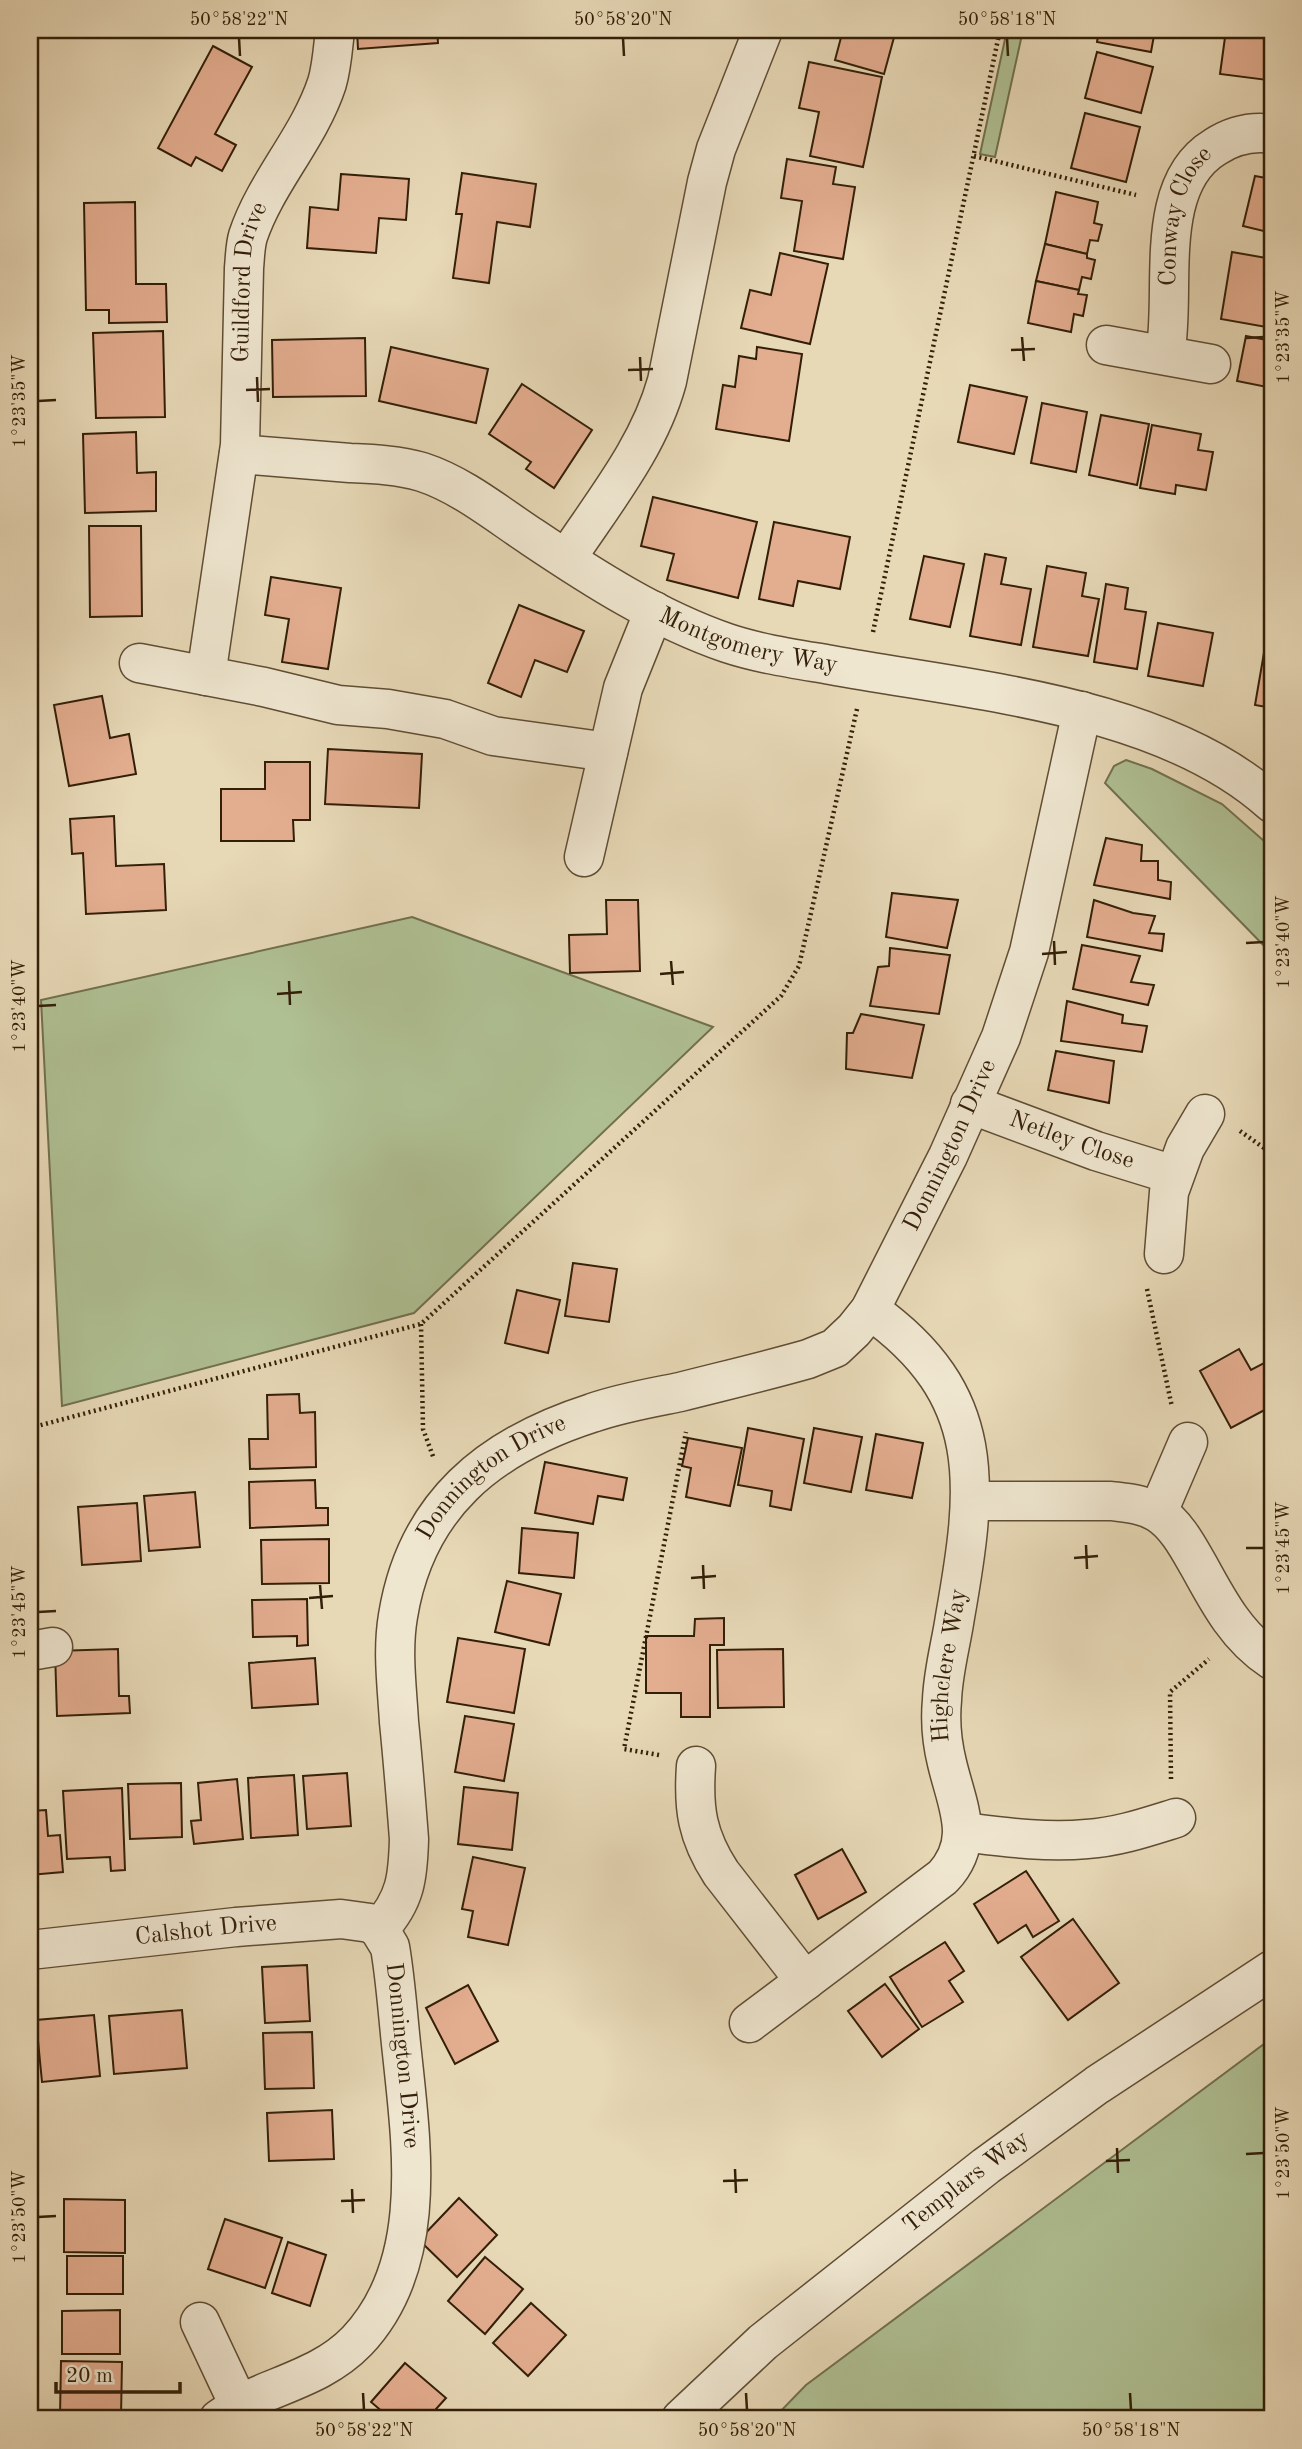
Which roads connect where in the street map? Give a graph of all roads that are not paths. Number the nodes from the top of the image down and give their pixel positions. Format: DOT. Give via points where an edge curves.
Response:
graph roads {
  1 [pos="334,30"];
  2 [pos="763,30"];
  3 [pos="1272,134"];
  4 [pos="1106,345"];
  5 [pos="1164,355"];
  6 [pos="1211,364"];
  7 [pos="239,454"];
  8 [pos="566,559"];
  9 [pos="654,611"];
  10 [pos="139,663"];
  11 [pos="206,676"];
  12 [pos="1082,711"];
  13 [pos="608,752"];
  14 [pos="1272,803"];
  15 [pos="584,857"];
  16 [pos="970,1104"];
  17 [pos="1205,1114"];
  18 [pos="1174,1175"];
  19 [pos="1164,1254"];
  20 [pos="870,1310"];
  21 [pos="1188,1442"];
  22 [pos="971,1501"];
  23 [pos="1157,1513"];
  24 [pos="1272,1660"];
  25 [pos="696,1766"];
  26 [pos="1176,1818"];
  27 [pos="963,1832"];
  28 [pos="379,1929"];
  29 [pos="30,1950"];
  30 [pos="1272,1970"];
  31 [pos="805,1981"];
  32 [pos="749,2024"];
  33 [pos="200,2322"];
  34 [pos="229,2412"];
  35 [pos="681,2419"];
  1 -- 7 [label="street, Guildford Drive" via="327,83 247,239"];
  2 -- 8 [label="street" via="716,149 659,410"];
  3 -- 5 [label="street, Conway Close" via="1246,134 1204,153 1181,190 1171,238 1170,320"];
  4 -- 5 [label="street"];
  5 -- 6 [label="street"];
  7 -- 8 [label="street, Montgomery Way" via="421,472 455,486"];
  7 -- 11 [label="street, Guildford Drive"];
  8 -- 9 [label="street, Montgomery Way"];
  9 -- 12 [label="street, Montgomery Way" via="729,644"];
  9 -- 13 [label="street" via="623,688"];
  10 -- 11 [label="street"];
  11 -- 13 [label="street" via="338,705 446,719 493,736"];
  12 -- 14 [label="street, Montgomery Way" via="1202,756"];
  12 -- 16 [label="street, Donnington Drive" via="1029,952 1001,1037"];
  13 -- 15 [label="street"];
  16 -- 18 [label="street, Netley Close"];
  16 -- 20 [label="street, Donnington Drive"];
  17 -- 18 [label="street"];
  18 -- 19 [label="street"];
  20 -- 22 [label="street, Highclere Way" via="909,1339 944,1383 965,1437"];
  20 -- 28 [label="street, Donnington Drive" via="835,1348 808,1359 593,1412 554,1426 479,1470 426,1529 398,1617 395,1651 408,1868 399,1903"];
  21 -- 23 [label="street"];
  22 -- 23 [label="street" via="1111,1501"];
  22 -- 27 [label="street, Highclere Way" via="942,1699 946,1761"];
  23 -- 24 [label="street" via="1179,1535 1240,1633"];
  25 -- 31 [label="street" via="696,1816 709,1854"];
  26 -- 27 [label="street" via="1088,1839 1023,1839"];
  27 -- 31 [label="street, Highclere Way" via="957,1858 943,1877"];
  28 -- 29 [label="street, Calshot Drive" via="359,1920 341,1919"];
  28 -- 34 [label="street, Donnington Drive" via="390,1947 394,1968 411,2147 410,2207 402,2259 380,2313 356,2342 328,2365"];
  30 -- 35 [label="street, Templars Way" via="1097,2085 986,2166 762,2342"];
  31 -- 32 [label="street, Highclere Way"];
  33 -- 34 [label="street, Donnington Drive"];
}
